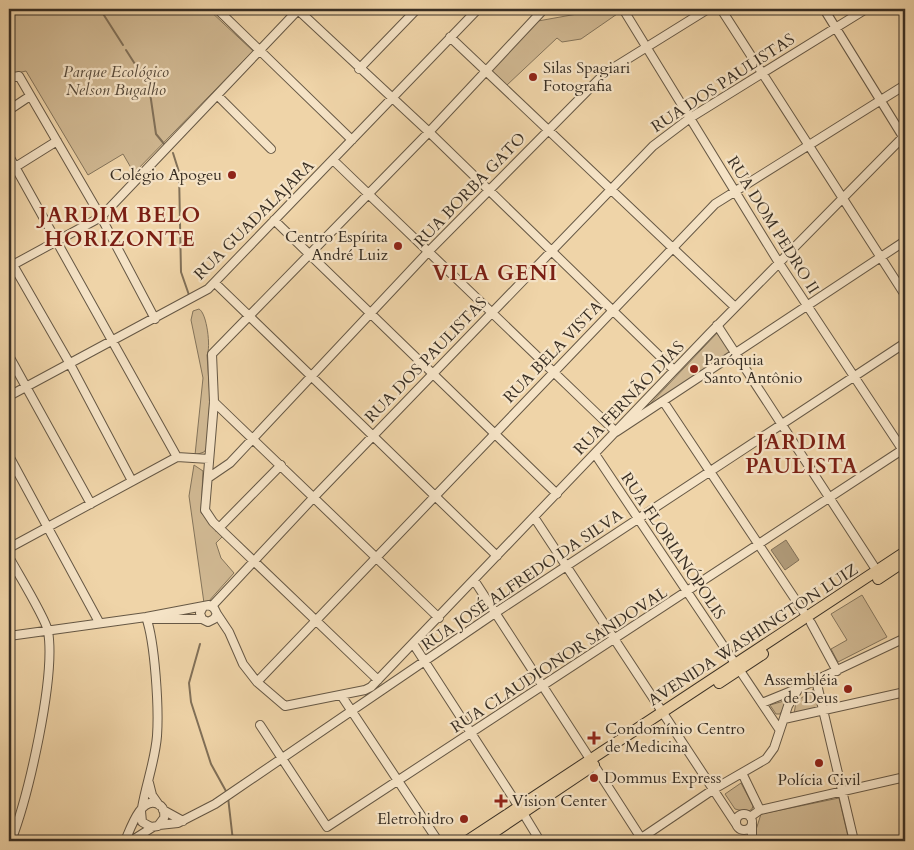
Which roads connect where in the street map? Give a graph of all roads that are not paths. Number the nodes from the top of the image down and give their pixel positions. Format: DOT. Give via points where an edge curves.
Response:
graph roads {
  1 [pos="217,9"];
  2 [pos="298,9"];
  3 [pos="478,9"];
  4 [pos="544,9"];
  5 [pos="623,9"];
  6 [pos="708,9"];
  7 [pos="721,9"];
  8 [pos="824,9"];
  9 [pos="866,9"];
  10 [pos="413,10"];
  11 [pos="836,28"];
  12 [pos="450,38"];
  13 [pos="646,47"];
  14 [pos="259,50"];
  15 [pos="359,68"];
  16 [pos="485,71"];
  17 [pos="762,73"];
  18 [pos="9,78"];
  19 [pos="905,84"];
  20 [pos="217,95"];
  21 [pos="30,96"];
  22 [pos="392,98"];
  23 [pos="881,100"];
  24 [pos="9,110"];
  25 [pos="690,118"];
  26 [pos="548,130"];
  27 [pos="428,132"];
  28 [pos="905,137"];
  29 [pos="352,140"];
  30 [pos="57,142"];
  31 [pos="809,145"];
  32 [pos="272,150"];
  33 [pos="9,156"];
  34 [pos="333,160"];
  35 [pos="12,169"];
  36 [pos="610,189"];
  37 [pos="488,191"];
  38 [pos="735,192"];
  39 [pos="368,194"];
  40 [pos="843,198"];
  41 [pos="101,217"];
  42 [pos="274,220"];
  43 [pos="57,240"];
  44 [pos="905,241"];
  45 [pos="673,248"];
  46 [pos="550,251"];
  47 [pos="428,252"];
  48 [pos="309,255"];
  49 [pos="881,257"];
  50 [pos="10,263"];
  51 [pos="779,263"];
  52 [pos="215,283"];
  53 [pos="905,295"];
  54 [pos="808,305"];
  55 [pos="735,307"];
  56 [pos="612,310"];
  57 [pos="491,312"];
  58 [pos="370,314"];
  59 [pos="250,316"];
  60 [pos="155,319"];
  61 [pos="717,325"];
  62 [pos="112,342"];
  63 [pos="905,343"];
  64 [pos="735,353"];
  65 [pos="9,356"];
  66 [pos="70,364"];
  67 [pos="674,370"];
  68 [pos="553,372"];
  69 [pos="432,374"];
  70 [pos="312,376"];
  71 [pos="854,377"];
  72 [pos="26,387"];
  73 [pos="9,396"];
  74 [pos="663,400"];
  75 [pos="214,402"];
  76 [pos="782,424"];
  77 [pos="616,432"];
  78 [pos="494,434"];
  79 [pos="374,435"];
  80 [pos="253,438"];
  81 [pos="904,451"];
  82 [pos="594,454"];
  83 [pos="9,456"];
  84 [pos="177,457"];
  85 [pos="209,459"];
  86 [pos="281,465"];
  87 [pos="710,471"];
  88 [pos="208,478"];
  89 [pos="132,481"];
  90 [pos="557,494"];
  91 [pos="435,495"];
  92 [pos="314,497"];
  93 [pos="830,498"];
  94 [pos="90,504"];
  95 [pos="534,517"];
  96 [pos="638,518"];
  97 [pos="47,527"];
  98 [pos="219,528"];
  99 [pos="759,544"];
  100 [pos="9,548"];
  101 [pos="905,552"];
  102 [pos="497,556"];
  103 [pos="9,557"];
  104 [pos="376,557"];
  105 [pos="254,560"];
  106 [pos="905,561"];
  107 [pos="566,566"];
  108 [pos="877,571"];
  109 [pos="474,580"];
  110 [pos="687,592"];
  111 [pos="212,606"];
  112 [pos="203,607"];
  113 [pos="495,612"];
  114 [pos="217,614"];
  115 [pos="146,617"];
  116 [pos="439,618"];
  117 [pos="205,620"];
  118 [pos="317,620"];
  119 [pos="809,620"];
  120 [pos="99,622"];
  121 [pos="48,630"];
  122 [pos="229,632"];
  123 [pos="9,636"];
  124 [pos="905,638"];
  125 [pos="615,639"];
  126 [pos="414,645"];
  127 [pos="425,662"];
  128 [pos="738,667"];
  129 [pos="837,671"];
  130 [pos="378,680"];
  131 [pos="816,680"];
  132 [pos="257,682"];
  133 [pos="543,687"];
  134 [pos="799,688"];
  135 [pos="905,692"];
  136 [pos="341,695"];
  137 [pos="762,703"];
  138 [pos="824,711"];
  139 [pos="352,712"];
  140 [pos="665,714"];
  141 [pos="784,719"];
  142 [pos="260,725"];
  143 [pos="779,729"];
  144 [pos="472,733"];
  145 [pos="283,760"];
  146 [pos="592,762"];
  147 [pos="742,773"];
  148 [pos="905,777"];
  149 [pos="149,778"];
  150 [pos="398,781"];
  151 [pos="714,789"];
  152 [pos="843,792"];
  153 [pos="720,798"];
  154 [pos="161,807"];
  155 [pos="141,810"];
  156 [pos="521,810"];
  157 [pos="760,810"];
  158 [pos="749,819"];
  159 [pos="183,821"];
  160 [pos="156,826"];
  161 [pos="739,827"];
  162 [pos="639,840"];
  163 [pos="11,841"];
  164 [pos="125,841"];
  165 [pos="131,841"];
  166 [pos="438,841"];
  167 [pos="467,841"];
  168 [pos="481,841"];
  169 [pos="540,841"];
  170 [pos="751,841"];
  171 [pos="854,841"];
  1 -- 14 [label="street"];
  2 -- 14 [label="street"];
  2 -- 15 [label="street"];
  3 -- 12 [label="street, RUA GUADALAJARA"];
  4 -- 16 [label="street"];
  5 -- 13 [label="street, RUA DOM PEDRO II"];
  6 -- 13 [label="street, RUA BORBA GATO"];
  7 -- 17 [label="street"];
  8 -- 11 [label="street"];
  9 -- 11 [label="street, RUA DOS PAULISTAS"];
  10 -- 15 [label="street"];
  11 -- 17 [label="street, RUA DOS PAULISTAS"];
  11 -- 23 [label="street"];
  12 -- 16 [label="street"];
  12 -- 22 [label="street, RUA GUADALAJARA"];
  13 -- 25 [label="street, RUA DOM PEDRO II"];
  13 -- 26 [label="street, RUA BORBA GATO" via="605,72"];
  14 -- 20 [label="street"];
  14 -- 29 [label="street"];
  15 -- 22 [label="street"];
  16 -- 26 [label="street"];
  16 -- 27 [label="street"];
  17 -- 25 [label="street, RUA DOS PAULISTAS"];
  17 -- 31 [label="street"];
  18 -- 21 [label="street" via="19,76"];
  19 -- 23 [label="street, RUA BELA VISTA"];
  20 -- 32 [label="street"];
  20 -- 41 [label="street"];
  21 -- 24 [label="street"];
  21 -- 30 [label="street"];
  22 -- 27 [label="street"];
  22 -- 29 [label="street, RUA GUADALAJARA"];
  23 -- 28 [label="street"];
  23 -- 31 [label="street, RUA BELA VISTA"];
  25 -- 36 [label="street, RUA DOS PAULISTAS" via="653,146"];
  25 -- 38 [label="street, RUA DOM PEDRO II"];
  26 -- 36 [label="street"];
  26 -- 37 [label="street, RUA BORBA GATO"];
  27 -- 37 [label="street"];
  27 -- 39 [label="street"];
  28 -- 40 [label="street, RUA FERNÃO DIAS"];
  29 -- 34 [label="street, RUA GUADALAJARA"];
  30 -- 35 [label="street"];
  30 -- 41 [label="street"];
  31 -- 38 [label="street, RUA BELA VISTA"];
  31 -- 40 [label="street"];
  33 -- 35 [label="street"];
  34 -- 39 [label="street"];
  34 -- 42 [label="street, RUA GUADALAJARA"];
  35 -- 43 [label="street"];
  36 -- 45 [label="street"];
  36 -- 46 [label="street, RUA DOS PAULISTAS"];
  37 -- 46 [label="street"];
  37 -- 47 [label="street, RUA BORBA GATO"];
  38 -- 45 [label="street, RUA BELA VISTA" via="715,204"];
  38 -- 51 [label="street, RUA DOM PEDRO II"];
  39 -- 47 [label="street"];
  39 -- 48 [label="street"];
  40 -- 49 [label="street"];
  40 -- 51 [label="street, RUA FERNÃO DIAS"];
  41 -- 43 [label="street"];
  41 -- 60 [label="street"];
  42 -- 48 [label="street"];
  42 -- 52 [label="street, RUA GUADALAJARA"];
  43 -- 50 [label="street"];
  43 -- 62 [label="street"];
  44 -- 49 [label="street"];
  45 -- 55 [label="street"];
  45 -- 56 [label="street, RUA BELA VISTA"];
  46 -- 56 [label="street"];
  46 -- 57 [label="street, RUA DOS PAULISTAS"];
  47 -- 57 [label="street"];
  47 -- 58 [label="street, RUA BORBA GATO"];
  48 -- 58 [label="street"];
  48 -- 59 [label="street"];
  49 -- 53 [label="street"];
  49 -- 54 [label="street"];
  50 -- 66 [label="street"];
  51 -- 54 [label="street, RUA DOM PEDRO II"];
  51 -- 55 [label="street, RUA FERNÃO DIAS"];
  52 -- 59 [label="street"];
  52 -- 60 [label="street, RUA GUADALAJARA"];
  54 -- 64 [label="street"];
  54 -- 71 [label="street, RUA DOM PEDRO II"];
  55 -- 61 [label="street, RUA FERNÃO DIAS"];
  56 -- 67 [label="street"];
  56 -- 68 [label="street, RUA BELA VISTA"];
  57 -- 68 [label="street"];
  57 -- 69 [label="street, RUA DOS PAULISTAS"];
  58 -- 69 [label="street"];
  58 -- 70 [label="street, RUA BORBA GATO"];
  59 -- 70 [label="street"];
  59 -- 75 [label="street" via="212,354"];
  60 -- 62 [label="street, RUA GUADALAJARA"];
  61 -- 64 [label="street"];
  61 -- 67 [label="street, RUA FERNÃO DIAS"];
  62 -- 66 [label="street, RUA GUADALAJARA"];
  62 -- 84 [label="street"];
  63 -- 71 [label="street, RUA JOSÉ ALFREDO DA SILVA"];
  64 -- 74 [label="street"];
  64 -- 76 [label="street"];
  65 -- 72 [label="street"];
  66 -- 72 [label="street, RUA GUADALAJARA"];
  66 -- 89 [label="street"];
  67 -- 77 [label="street, RUA FERNÃO DIAS"];
  68 -- 77 [label="street"];
  68 -- 78 [label="street, RUA BELA VISTA"];
  69 -- 78 [label="street"];
  69 -- 79 [label="street, RUA DOS PAULISTAS"];
  70 -- 79 [label="street"];
  70 -- 80 [label="street, RUA BORBA GATO"];
  71 -- 76 [label="street, RUA JOSÉ ALFREDO DA SILVA"];
  71 -- 81 [label="street, RUA DOM PEDRO II"];
  72 -- 73 [label="street, RUA GUADALAJARA"];
  72 -- 94 [label="street"];
  74 -- 77 [label="street"];
  74 -- 87 [label="street"];
  75 -- 80 [label="street"];
  75 -- 85 [label="street"];
  76 -- 87 [label="street, RUA JOSÉ ALFREDO DA SILVA"];
  76 -- 93 [label="street"];
  77 -- 82 [label="street, RUA FERNÃO DIAS"];
  78 -- 90 [label="street"];
  78 -- 91 [label="street, RUA BELA VISTA"];
  79 -- 91 [label="street"];
  79 -- 92 [label="street, RUA DOS PAULISTAS"];
  80 -- 86 [label="street"];
  80 -- 88 [label="street, RUA BORBA GATO" via="230,463"];
  81 -- 93 [label="street, RUA CLAUDIONOR SANDOVAL"];
  82 -- 90 [label="street, RUA FERNÃO DIAS"];
  82 -- 96 [label="street, RUA FLORIANÓPOLIS"];
  83 -- 97 [label="street"];
  84 -- 85 [label="street"];
  84 -- 89 [label="street"];
  85 -- 88 [label="street"];
  86 -- 92 [label="street"];
  86 -- 98 [label="street"];
  87 -- 96 [label="street, RUA JOSÉ ALFREDO DA SILVA"];
  87 -- 99 [label="street"];
  88 -- 98 [label="street" via="205,510"];
  89 -- 94 [label="street"];
  90 -- 95 [label="street, RUA FERNÃO DIAS"];
  91 -- 102 [label="street"];
  91 -- 104 [label="street, RUA BELA VISTA"];
  92 -- 104 [label="street"];
  92 -- 105 [label="street, RUA DOS PAULISTAS"];
  93 -- 99 [label="street, RUA CLAUDIONOR SANDOVAL"];
  93 -- 108 [label="street"];
  94 -- 97 [label="street"];
  95 -- 102 [label="street, RUA FERNÃO DIAS"];
  95 -- 107 [label="street"];
  96 -- 107 [label="street, RUA JOSÉ ALFREDO DA SILVA"];
  96 -- 110 [label="street, RUA FLORIANÓPOLIS"];
  97 -- 100 [label="street"];
  97 -- 120 [label="street"];
  98 -- 105 [label="street"];
  99 -- 110 [label="street, RUA CLAUDIONOR SANDOVAL"];
  99 -- 119 [label="street"];
  101 -- 108 [label="main road, AVENIDA WASHINGTON LUIZ"];
  102 -- 109 [label="street, RUA FERNÃO DIAS"];
  103 -- 121 [label="street"];
  104 -- 116 [label="street"];
  104 -- 118 [label="street, RUA BELA VISTA"];
  105 -- 111 [label="street, RUA DOS PAULISTAS"];
  105 -- 118 [label="street"];
  106 -- 119 [label="main road, AVENIDA WASHINGTON LUIZ"];
  107 -- 113 [label="street, RUA JOSÉ ALFREDO DA SILVA"];
  107 -- 125 [label="street"];
  108 -- 119 [label="main road, AVENIDA WASHINGTON LUIZ"];
  109 -- 113 [label="street"];
  109 -- 116 [label="street, RUA FERNÃO DIAS"];
  110 -- 125 [label="street, RUA CLAUDIONOR SANDOVAL"];
  110 -- 128 [label="street, RUA FLORIANÓPOLIS"];
  111 -- 112 [label="street"];
  111 -- 114 [label="street"];
  112 -- 115 [label="street"];
  112 -- 117 [label="street" via="200,613"];
  113 -- 127 [label="street, RUA JOSÉ ALFREDO DA SILVA"];
  113 -- 133 [label="street"];
  114 -- 117 [label="street" via="214,619"];
  114 -- 122 [label="street"];
  115 -- 117 [label="street" via="154,620"];
  115 -- 120 [label="street"];
  115 -- 149 [label="street" via="155,666 157,735"];
  116 -- 126 [label="street, RUA FERNÃO DIAS"];
  117 -- 122 [label="street"];
  118 -- 130 [label="street"];
  118 -- 132 [label="street, RUA BELA VISTA"];
  119 -- 128 [label="main road, AVENIDA WASHINGTON LUIZ"];
  119 -- 129 [label="street"];
  120 -- 121 [label="street"];
  121 -- 123 [label="street"];
  121 -- 163 [label="street" via="48,667 40,726 21,815"];
  122 -- 132 [label="street" via="243,664"];
  124 -- 129 [label="street"];
  125 -- 133 [label="street, RUA CLAUDIONOR SANDOVAL"];
  125 -- 140 [label="street"];
  126 -- 127 [label="street"];
  126 -- 130 [label="street, RUA FERNÃO DIAS"];
  127 -- 139 [label="street, RUA JOSÉ ALFREDO DA SILVA"];
  127 -- 144 [label="street"];
  128 -- 137 [label="street, RUA FLORIANÓPOLIS"];
  128 -- 140 [label="main road, AVENIDA WASHINGTON LUIZ"];
  129 -- 131 [label="street"];
  130 -- 136 [label="street, RUA FERNÃO DIAS" via="365,690"];
  131 -- 134 [label="street"];
  131 -- 138 [label="street"];
  132 -- 136 [label="street, RUA FERNÃO DIAS" via="285,706"];
  133 -- 144 [label="street, RUA CLAUDIONOR SANDOVAL"];
  133 -- 146 [label="street"];
  134 -- 137 [label="street"];
  134 -- 141 [label="street"];
  135 -- 138 [label="street"];
  136 -- 139 [label="street"];
  137 -- 143 [label="street, RUA FLORIANÓPOLIS"];
  138 -- 141 [label="street"];
  138 -- 152 [label="street"];
  139 -- 145 [label="street, RUA JOSÉ ALFREDO DA SILVA"];
  139 -- 150 [label="street"];
  140 -- 146 [label="main road, AVENIDA WASHINGTON LUIZ"];
  140 -- 151 [label="street"];
  141 -- 143 [label="street"];
  142 -- 145 [label="street"];
  143 -- 147 [label="street" via="771,753"];
  144 -- 150 [label="street, RUA CLAUDIONOR SANDOVAL"];
  144 -- 156 [label="street"];
  145 -- 150 [label="street, RUA CLAUDIONOR SANDOVAL" via="327,827"];
  145 -- 159 [label="street, RUA JOSÉ ALFREDO DA SILVA"];
  146 -- 156 [label="main road, AVENIDA WASHINGTON LUIZ"];
  146 -- 162 [label="street"];
  147 -- 151 [label="street"];
  147 -- 157 [label="street"];
  148 -- 152 [label="street"];
  149 -- 154 [label="street" via="152,795"];
  149 -- 155 [label="street"];
  150 -- 166 [label="street"];
  151 -- 153 [label="street"];
  151 -- 162 [label="street"];
  152 -- 157 [label="street"];
  152 -- 171 [label="street"];
  153 -- 158 [label="street" via="731,810"];
  153 -- 161 [label="street"];
  154 -- 155 [label="street" via="151,803"];
  154 -- 159 [label="street"];
  154 -- 160 [label="street" via="164,818"];
  155 -- 160 [label="street" via="142,822"];
  155 -- 164 [label="street"];
  156 -- 167 [label="main road, AVENIDA WASHINGTON LUIZ"];
  156 -- 168 [label="main road, AVENIDA WASHINGTON LUIZ"];
  156 -- 169 [label="street"];
  157 -- 158 [label="street"];
  158 -- 161 [label="street" via="749,829"];
  158 -- 161 [label="street" via="740,816"];
  158 -- 170 [label="street"];
  159 -- 160 [label="street, RUA JOSÉ ALFREDO DA SILVA"];
  160 -- 165 [label="street"];
  161 -- 170 [label="street"];
}
